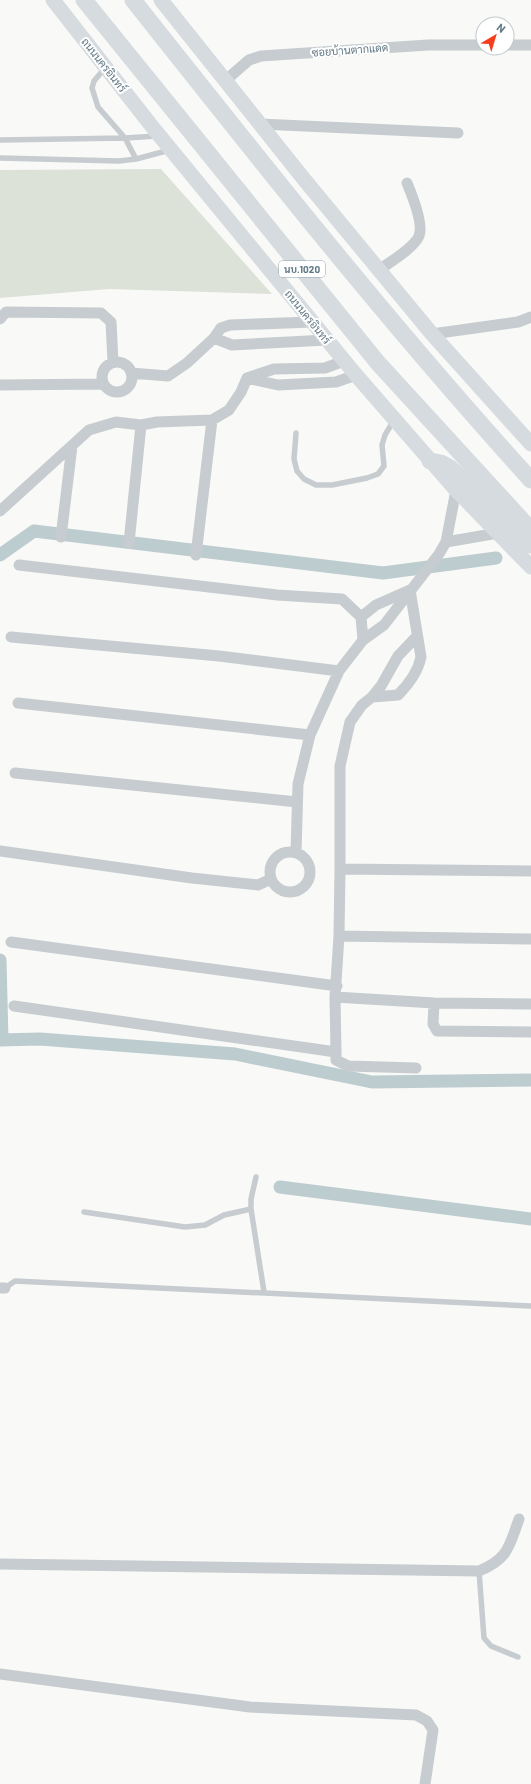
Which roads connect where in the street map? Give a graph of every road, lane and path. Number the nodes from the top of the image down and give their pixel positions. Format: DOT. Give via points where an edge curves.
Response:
graph roads {
  1 [pos="53,0"];
  2 [pos="84,0"];
  3 [pos="133,0"];
  4 [pos="161,0"];
  5 [pos="475,45"];
  6 [pos="515,45"];
  7 [pos="531,45"];
  8 [pos="106,67"];
  9 [pos="226,80"];
  10 [pos="260,124"];
  11 [pos="458,133"];
  12 [pos="160,136"];
  13 [pos="125,138"];
  14 [pos="0,140"];
  15 [pos="172,150"];
  16 [pos="0,158"];
  17 [pos="136,159"];
  18 [pos="407,183"];
  19 [pos="379,270"];
  20 [pos="531,318"];
  21 [pos="0,319"];
  22 [pos="312,322"];
  23 [pos="432,334"];
  24 [pos="214,338"];
  25 [pos="327,340"];
  26 [pos="344,361"];
  27 [pos="113,362"];
  28 [pos="131,373"];
  29 [pos="356,375"];
  30 [pos="247,378"];
  31 [pos="103,384"];
  32 [pos="0,385"];
  33 [pos="212,420"];
  34 [pos="394,420"];
  35 [pos="141,425"];
  36 [pos="296,434"];
  37 [pos="531,444"];
  38 [pos="72,446"];
  39 [pos="430,461"];
  40 [pos="516,463"];
  41 [pos="531,473"];
  42 [pos="531,480"];
  43 [pos="456,490"];
  44 [pos="0,511"];
  45 [pos="531,530"];
  46 [pos="498,533"];
  47 [pos="62,537"];
  48 [pos="446,542"];
  49 [pos="129,543"];
  50 [pos="531,545"];
  51 [pos="196,554"];
  52 [pos="19,565"];
  53 [pos="531,567"];
  54 [pos="410,590"];
  55 [pos="362,617"];
  56 [pos="417,636"];
  57 [pos="11,637"];
  58 [pos="362,640"];
  59 [pos="339,671"];
  60 [pos="372,697"];
  61 [pos="18,703"];
  62 [pos="310,735"];
  63 [pos="15,773"];
  64 [pos="297,802"];
  65 [pos="0,851"];
  66 [pos="296,852"];
  67 [pos="340,869"];
  68 [pos="531,871"];
  69 [pos="271,879"];
  70 [pos="339,936"];
  71 [pos="531,939"];
  72 [pos="11,942"];
  73 [pos="336,991"];
  74 [pos="434,1004"];
  75 [pos="531,1004"];
  76 [pos="14,1006"];
  77 [pos="531,1032"];
  78 [pos="336,1052"];
  79 [pos="416,1068"];
  80 [pos="256,1177"];
  81 [pos="250,1209"];
  82 [pos="84,1212"];
  83 [pos="3,1288"];
  84 [pos="264,1292"];
  85 [pos="531,1306"];
  86 [pos="520,1519"];
  87 [pos="0,1564"];
  88 [pos="479,1571"];
  89 [pos="518,1657"];
  90 [pos="0,1674"];
  91 [pos="425,1784"];
  1 -- 8 [label="main road, ถนนนครอินทร์ / นบ.1020"];
  2 -- 45 [label="main road, นบ.1020" via="378,363"];
  3 -- 40 [label="main road, นบ.1020" via="413,346"];
  4 -- 9 [label="main road"];
  5 -- 9 [label="street, ซอยบ้านตากแดด" via="428,45 261,56 249,60"];
  6 -- 7 [label="street"];
  8 -- 12 [label="main road, ถนนนครอินทร์ / นบ.1020"];
  8 -- 13 [label="lane" via="94,81 92,88 98,107"];
  9 -- 10 [label="main road"];
  10 -- 11 [label="street"];
  10 -- 19 [label="main road"];
  12 -- 13 [label="lane"];
  12 -- 15 [label="main road, ถนนนครอินทร์ / นบ.1020"];
  13 -- 14 [label="lane"];
  13 -- 17 [label="lane"];
  15 -- 17 [label="lane"];
  15 -- 22 [label="main road, ถนนนครอินทร์ / นบ.1020"];
  16 -- 17 [label="lane" via="119,161"];
  18 -- 19 [label="street" via="420,222 419,236 408,248"];
  19 -- 23 [label="main road"];
  20 -- 23 [label="street"];
  21 -- 27 [label="street" via="6,312 101,313 111,322"];
  22 -- 24 [label="street" via="230,325 221,328"];
  22 -- 25 [label="main road, ถนนนครอินทร์ / นบ.1020"];
  23 -- 37 [label="main road"];
  24 -- 25 [label="street" via="232,345"];
  24 -- 28 [label="street" via="187,363 168,376"];
  25 -- 26 [label="main road, ถนนนครอินทร์ / นบ.1020"];
  26 -- 29 [label="main road, ถนนนครอินทร์ / นบ.1020"];
  26 -- 30 [label="street" via="325,368 274,369"];
  27 -- 28 [label="street" via="126,365"];
  27 -- 31 [label="street" via="102,371"];
  28 -- 31 [label="street" via="131,382 120,392 110,391"];
  29 -- 30 [label="street" via="336,382 278,385"];
  29 -- 34 [label="main road, ถนนนครอินทร์ / นบ.1020"];
  30 -- 33 [label="street" via="229,410"];
  31 -- 32 [label="street"];
  33 -- 35 [label="street"];
  33 -- 51 [label="street"];
  34 -- 36 [label="lane" via="382,445 384,466 378,474 332,485 316,485 304,479 297,471 294,459"];
  34 -- 39 [label="main road, ถนนนครอินทร์ / นบ.1020"];
  35 -- 38 [label="street" via="116,422 89,430"];
  35 -- 49 [label="street"];
  38 -- 44 [label="street"];
  38 -- 47 [label="street"];
  39 -- 43 [label="main road, ถนนนครอินทร์ / นบ.1020"];
  39 -- 50 [label="main road" via="450,468"];
  40 -- 41 [label="main road"];
  40 -- 42 [label="main road, นบ.1020"];
  43 -- 46 [label="main road, ถนนนครอินทร์ / นบ.1020"];
  43 -- 48 [label="street"];
  46 -- 48 [label="street"];
  46 -- 53 [label="main road, ถนนนครอินทร์ / นบ.1020"];
  48 -- 54 [label="street"];
  52 -- 55 [label="street" via="277,595 342,599"];
  54 -- 55 [label="street" via="376,605"];
  54 -- 56 [label="street"];
  54 -- 58 [label="street" via="384,625"];
  55 -- 58 [label="street"];
  56 -- 60 [label="street" via="398,656 382,686"];
  56 -- 60 [label="street" via="421,657 410,681 398,695"];
  57 -- 59 [label="street" via="219,656"];
  58 -- 59 [label="street"];
  59 -- 62 [label="street"];
  60 -- 67 [label="street" via="362,705 350,722 340,766"];
  61 -- 62 [label="street"];
  62 -- 64 [label="street" via="298,784"];
  63 -- 64 [label="street"];
  64 -- 66 [label="street"];
  65 -- 69 [label="street" via="258,886"];
  66 -- 69 [label="street" via="286,852 277,856 271,864"];
  66 -- 69 [label="street" via="310,864 311,873 302,889 284,892 276,887"];
  67 -- 68 [label="street"];
  67 -- 70 [label="street"];
  70 -- 71 [label="street"];
  70 -- 73 [label="street"];
  72 -- 73 [label="street"];
  73 -- 74 [label="street"];
  73 -- 78 [label="street"];
  74 -- 75 [label="street"];
  74 -- 77 [label="street" via="433,1024 437,1030"];
  76 -- 78 [label="street"];
  78 -- 79 [label="street" via="336,1060 348,1066"];
  80 -- 81 [label="lane"];
  81 -- 82 [label="lane" via="224,1215 205,1225 185,1227"];
  81 -- 84 [label="lane"];
  83 -- 84 [label="lane" via="15,1281"];
  84 -- 85 [label="lane"];
  86 -- 88 [label="street" via="504,1556 492,1566"];
  87 -- 88 [label="street"];
  88 -- 89 [label="lane" via="484,1638 491,1646"];
  90 -- 91 [label="street" via="250,1707 416,1715 427,1721 433,1730"];
}
